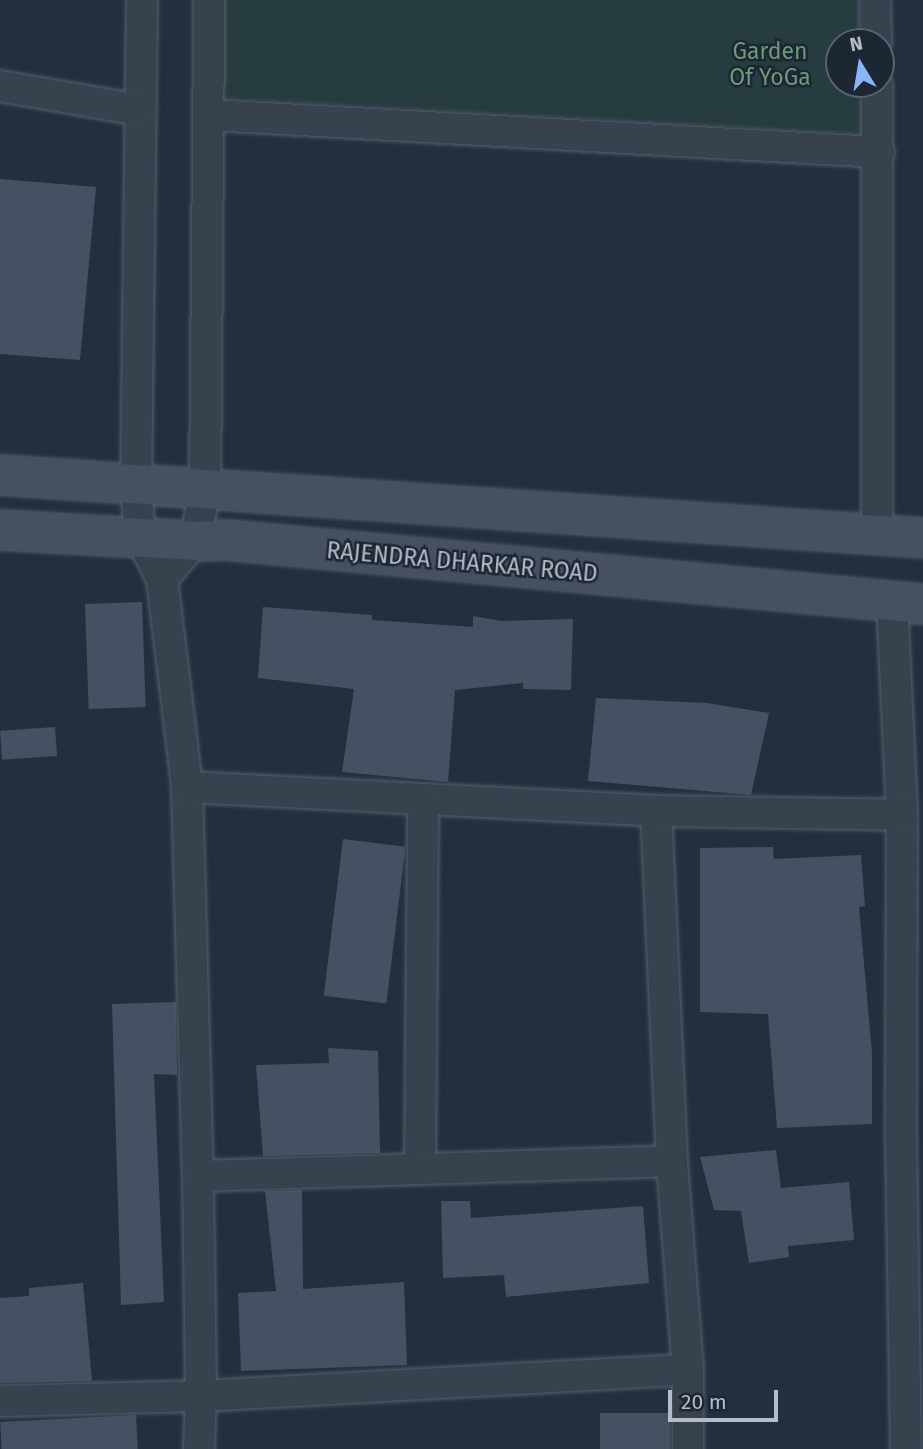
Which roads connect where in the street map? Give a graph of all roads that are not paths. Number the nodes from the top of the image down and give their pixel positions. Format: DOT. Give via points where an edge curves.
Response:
graph roads {
  1 [pos="142,0"];
  2 [pos="209,0"];
  3 [pos="875,0"];
  4 [pos="876,28"];
  5 [pos="0,86"];
  6 [pos="877,98"];
  7 [pos="139,110"];
  8 [pos="210,115"];
  9 [pos="879,152"];
  10 [pos="0,475"];
  11 [pos="136,485"];
  12 [pos="205,490"];
  13 [pos="0,530"];
  14 [pos="877,535"];
  15 [pos="140,536"];
  16 [pos="923,538"];
  17 [pos="195,541"];
  18 [pos="162,579"];
  19 [pos="908,603"];
  20 [pos="187,787"];
  21 [pos="423,799"];
  22 [pos="656,811"];
  23 [pos="902,814"];
  24 [pos="672,1161"];
  25 [pos="420,1169"];
  26 [pos="198,1176"];
  27 [pos="688,1370"];
  28 [pos="201,1396"];
  29 [pos="0,1401"];
  30 [pos="199,1449"];
  31 [pos="688,1449"];
  32 [pos="906,1449"];
  1 -- 7 [label="street"];
  2 -- 8 [label="street"];
  3 -- 4 [label="street"];
  5 -- 7 [label="street"];
  6 -- 9 [label="street"];
  7 -- 11 [label="street"];
  8 -- 9 [label="street"];
  8 -- 12 [label="street"];
  9 -- 14 [label="street"];
  10 -- 11 [label="main road"];
  11 -- 12 [label="main road"];
  11 -- 15 [label="street"];
  12 -- 14 [label="main road"];
  12 -- 17 [label="street"];
  13 -- 15 [label="main road, RAJENDRA DHARKAR ROAD"];
  14 -- 16 [label="main road"];
  15 -- 17 [label="main road, RAJENDRA DHARKAR ROAD"];
  15 -- 18 [label="street"];
  17 -- 18 [label="street"];
  17 -- 19 [label="main road, RAJENDRA DHARKAR ROAD" via="226,540"];
  18 -- 20 [label="street"];
  19 -- 23 [label="street"];
  20 -- 21 [label="street"];
  20 -- 26 [label="street"];
  21 -- 22 [label="street"];
  21 -- 25 [label="street"];
  22 -- 23 [label="street"];
  22 -- 24 [label="street"];
  23 -- 32 [label="street"];
  24 -- 25 [label="street"];
  24 -- 27 [label="street"];
  25 -- 26 [label="street"];
  26 -- 28 [label="street"];
  27 -- 28 [label="street"];
  27 -- 31 [label="street"];
  28 -- 29 [label="street"];
  28 -- 30 [label="street"];
}
